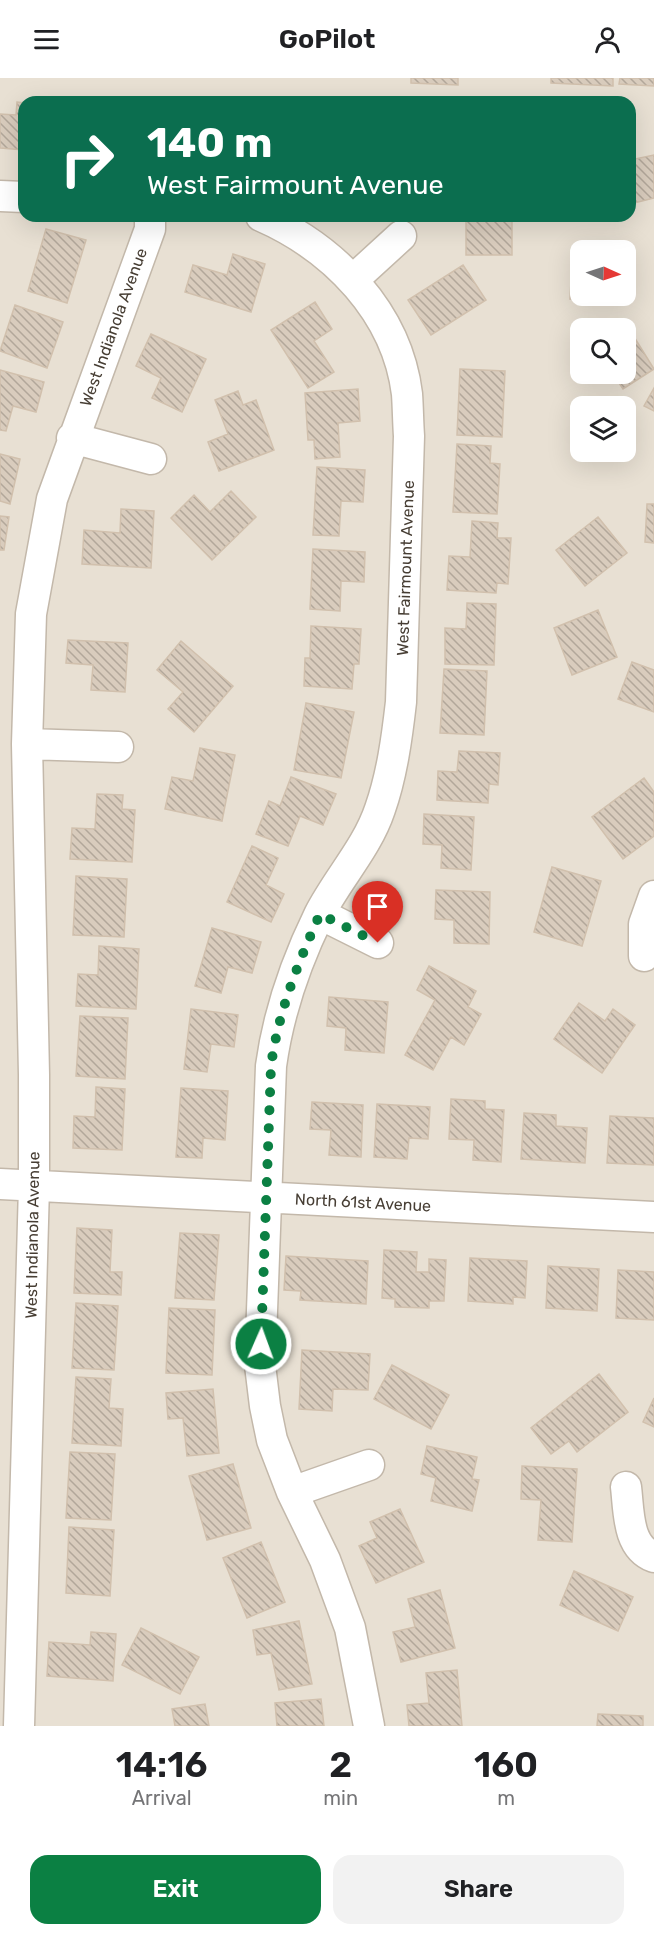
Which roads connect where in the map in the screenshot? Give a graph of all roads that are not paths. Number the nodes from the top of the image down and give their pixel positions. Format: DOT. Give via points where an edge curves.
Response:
graph roads {
  1 [pos="0,196"];
  2 [pos="18,197"];
  3 [pos="150,222"];
  4 [pos="274,222"];
  5 [pos="401,236"];
  6 [pos="354,279"];
  7 [pos="72,438"];
  8 [pos="151,459"];
  9 [pos="27,744"];
  10 [pos="118,747"];
  11 [pos="654,896"];
  12 [pos="320,914"];
  13 [pos="378,943"];
  14 [pos="644,956"];
  15 [pos="0,1184"];
  16 [pos="34,1186"];
  17 [pos="266,1197"];
  18 [pos="654,1217"];
  19 [pos="369,1465"];
  20 [pos="626,1487"];
  21 [pos="292,1492"];
  22 [pos="654,1557"];
  23 [pos="19,1726"];
  24 [pos="369,1726"];
  1 -- 2 [label="street"];
  3 -- 7 [label="street, West Indianola Avenue"];
  4 -- 6 [label="street, West Fairmount Avenue" via="325,252"];
  5 -- 6 [label="street"];
  6 -- 12 [label="street, West Fairmount Avenue" via="383,325 398,358 407,393 401,702 397,738 380,809 365,843"];
  7 -- 8 [label="street"];
  7 -- 9 [label="street, West Indianola Avenue" via="52,499 39,558 31,614"];
  9 -- 10 [label="street"];
  9 -- 16 [label="street, West Indianola Avenue"];
  11 -- 14 [label="street" via="644,924"];
  12 -- 13 [label="street"];
  12 -- 17 [label="street, West Fairmount Avenue" via="276,1033"];
  15 -- 16 [label="street, North 61st Avenue"];
  16 -- 17 [label="street, North 61st Avenue"];
  16 -- 23 [label="street, West Indianola Avenue"];
  17 -- 18 [label="street, North 61st Avenue"];
  17 -- 21 [label="street, West Fairmount Avenue" via="260,1365 272,1440"];
  19 -- 21 [label="street"];
  20 -- 22 [label="street" via="636,1542"];
  21 -- 24 [label="street, West Fairmount Avenue" via="325,1560 350,1628"];
}
